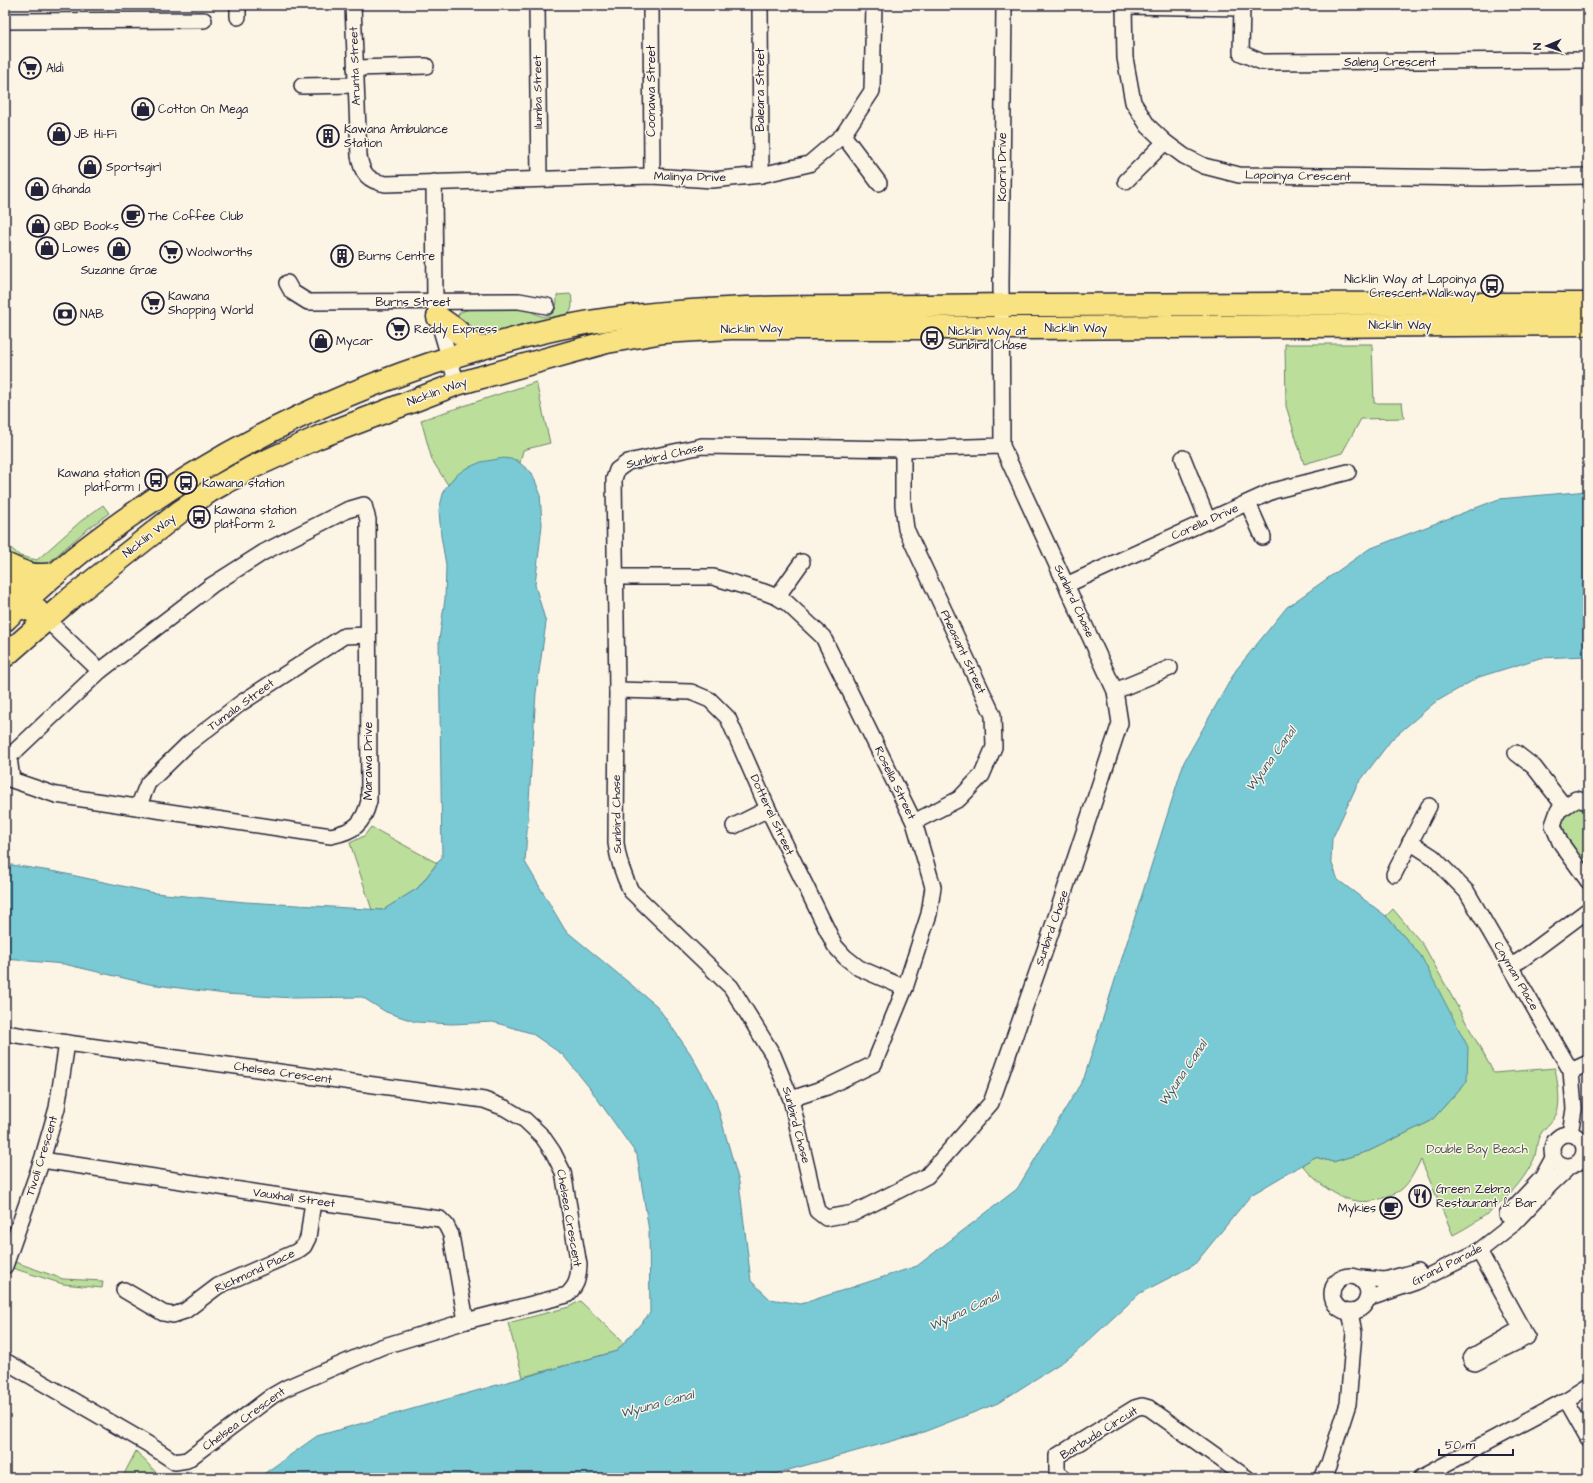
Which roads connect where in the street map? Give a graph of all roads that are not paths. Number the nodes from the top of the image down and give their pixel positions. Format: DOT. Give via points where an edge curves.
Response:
graph roads {
  1 [pos="353,5"];
  2 [pos="537,5"];
  3 [pos="651,5"];
  4 [pos="760,5"];
  5 [pos="874,5"];
  6 [pos="1004,5"];
  7 [pos="1124,5"];
  8 [pos="1242,6"];
  9 [pos="204,20"];
  10 [pos="5,21"];
  11 [pos="1588,60"];
  12 [pos="426,66"];
  13 [pos="354,68"];
  14 [pos="355,85"];
  15 [pos="302,86"];
  16 [pos="843,135"];
  17 [pos="1165,142"];
  18 [pos="761,175"];
  19 [pos="652,176"];
  20 [pos="1588,176"];
  21 [pos="539,179"];
  22 [pos="1126,181"];
  23 [pos="434,182"];
  24 [pos="879,183"];
  25 [pos="287,282"];
  26 [pos="1588,304"];
  27 [pos="1002,305"];
  28 [pos="547,306"];
  29 [pos="437,309"];
  30 [pos="1588,324"];
  31 [pos="1002,328"];
  32 [pos="478,348"];
  33 [pos="449,358"];
  34 [pos="457,384"];
  35 [pos="1002,446"];
  36 [pos="903,449"];
  37 [pos="1183,458"];
  38 [pos="1348,472"];
  39 [pos="1248,503"];
  40 [pos="1208,521"];
  41 [pos="1263,537"];
  42 [pos="802,562"];
  43 [pos="5,564"];
  44 [pos="5,574"];
  45 [pos="56,574"];
  46 [pos="616,577"];
  47 [pos="1066,585"];
  48 [pos="777,598"];
  49 [pos="14,605"];
  50 [pos="46,619"];
  51 [pos="368,635"];
  52 [pos="5,656"];
  53 [pos="1170,668"];
  54 [pos="100,671"];
  55 [pos="617,690"];
  56 [pos="1115,691"];
  57 [pos="1516,753"];
  58 [pos="1588,802"];
  59 [pos="1429,806"];
  60 [pos="1564,806"];
  61 [pos="138,807"];
  62 [pos="768,809"];
  63 [pos="914,822"];
  64 [pos="734,826"];
  65 [pos="1410,842"];
  66 [pos="1394,874"];
  67 [pos="1588,881"];
  68 [pos="1588,910"];
  69 [pos="1510,966"];
  70 [pos="905,988"];
  71 [pos="5,1032"];
  72 [pos="67,1043"];
  73 [pos="1588,1062"];
  74 [pos="1571,1071"];
  75 [pos="791,1099"];
  76 [pos="1570,1134"];
  77 [pos="1553,1158"];
  78 [pos="42,1160"];
  79 [pos="1580,1163"];
  80 [pos="313,1201"];
  81 [pos="1479,1251"];
  82 [pos="5,1266"];
  83 [pos="1360,1278"];
  84 [pos="124,1290"];
  85 [pos="1367,1299"];
  86 [pos="1350,1312"];
  87 [pos="466,1321"];
  88 [pos="1527,1336"];
  89 [pos="5,1361"];
  90 [pos="1588,1386"];
  91 [pos="1566,1400"];
  92 [pos="1588,1439"];
  93 [pos="1240,1476"];
  94 [pos="1063,1478"];
  95 [pos="1322,1478"];
  96 [pos="1420,1478"];
  1 -- 13 [label="street, Arunta Street"];
  2 -- 21 [label="street, Ilumba Street"];
  3 -- 19 [label="street, Coonawa Street"];
  4 -- 18 [label="street, Baleara Street"];
  5 -- 16 [label="street, Malinya Drive" via="872,90"];
  6 -- 27 [label="street, Koorin Drive"];
  7 -- 8 [label="street"];
  7 -- 17 [label="street, Lapoinya Crescent" via="1125,58 1133,102 1148,126"];
  8 -- 11 [label="street, Saleng Crescent" via="1241,52 1262,62"];
  9 -- 10 [label="street"];
  12 -- 13 [label="street"];
  13 -- 14 [label="street, Arunta Street"];
  14 -- 15 [label="street"];
  14 -- 23 [label="street, Arunta Street" via="359,156 361,167 367,176 374,182 386,184"];
  16 -- 18 [label="street, Malinya Drive" via="809,164"];
  16 -- 24 [label="street"];
  17 -- 20 [label="street, Lapoinya Crescent" via="1204,166 1239,175 1484,178"];
  17 -- 22 [label="street"];
  18 -- 19 [label="street, Malinya Drive" via="712,180"];
  19 -- 21 [label="street, Malinya Drive"];
  21 -- 23 [label="street, Malinya Drive"];
  23 -- 29 [label="street"];
  25 -- 29 [label="street, Burns Street" via="292,292 308,302"];
  26 -- 27 [label="highway, Nicklin Way"];
  27 -- 31 [label="street, Koorin Drive"];
  27 -- 32 [label="highway, Nicklin Way" via="752,307 673,312 605,319"];
  28 -- 29 [label="street, Burns Street" via="519,301"];
  29 -- 32 [label="highway"];
  29 -- 33 [label="street"];
  30 -- 31 [label="highway, Nicklin Way"];
  31 -- 34 [label="highway, Nicklin Way" via="731,328 663,332 607,342"];
  31 -- 35 [label="street, Sunbird Chase"];
  32 -- 33 [label="highway, Nicklin Way"];
  33 -- 34 [label="street"];
  33 -- 45 [label="highway, Nicklin Way" via="383,380 326,403 273,429 213,462 137,511"];
  34 -- 50 [label="highway, Nicklin Way" via="301,444 221,484 170,520"];
  35 -- 36 [label="street, Sunbird Chase"];
  35 -- 47 [label="street, Sunbird Chase"];
  36 -- 46 [label="street, Sunbird Chase" via="702,446 628,462 617,470 614,479"];
  36 -- 63 [label="street, Pheasant Street" via="902,505 906,529 993,715 994,746 982,775 959,799"];
  37 -- 40 [label="street"];
  38 -- 39 [label="street, Corella Drive" via="1273,491"];
  39 -- 40 [label="street, Corella Drive"];
  39 -- 41 [label="street"];
  40 -- 47 [label="street, Corella Drive"];
  42 -- 48 [label="street"];
  43 -- 45 [label="highway" via="28,575"];
  44 -- 49 [label="main road"];
  45 -- 49 [label="highway, Nicklin Way"];
  46 -- 48 [label="street, Rosella Street" via="713,577"];
  46 -- 55 [label="street, Sunbird Chase"];
  47 -- 56 [label="street, Sunbird Chase"];
  48 -- 63 [label="street, Rosella Street" via="823,637"];
  49 -- 50 [label="main road"];
  50 -- 52 [label="highway, Nicklin Way"];
  50 -- 54 [label="street"];
  51 -- 54 [label="street, Marawa Drive" via="368,520 364,505 347,510 264,552 212,585"];
  51 -- 61 [label="street, Tumala Street" via="344,636 241,703 188,744 148,783"];
  51 -- 61 [label="street, Marawa Drive" via="369,801 366,814 357,826 342,834 331,836"];
  53 -- 56 [label="street"];
  54 -- 61 [label="street, Marawa Drive" via="9,758 12,780 56,794"];
  55 -- 62 [label="street, Dotterel Street" via="691,692 710,700 728,718"];
  55 -- 75 [label="street, Sunbird Chase" via="616,843 622,873 631,891 731,987 773,1055"];
  56 -- 75 [label="street, Sunbird Chase" via="1120,723 1063,873 991,1103 927,1176 854,1213 826,1218 817,1211"];
  57 -- 60 [label="street" via="1534,767"];
  58 -- 60 [label="street" via="1576,799"];
  59 -- 65 [label="street"];
  60 -- 67 [label="street" via="1558,811 1553,825 1560,842"];
  62 -- 64 [label="street"];
  62 -- 70 [label="street, Dotterel Street" via="835,946 859,968"];
  63 -- 70 [label="street, Rosella Street" via="933,887 929,914"];
  65 -- 66 [label="street"];
  65 -- 69 [label="street, Cayman Place" via="1433,857 1467,892"];
  68 -- 69 [label="street"];
  69 -- 74 [label="street, Cayman Place"];
  70 -- 75 [label="street, Rosella Street" via="874,1064 827,1087"];
  71 -- 72 [label="street, Chelsea Crescent"];
  72 -- 78 [label="street, Tivoli Crescent" via="56,1108"];
  72 -- 87 [label="street, Chelsea Crescent" via="484,1100 505,1108 525,1120 542,1136 562,1172 579,1265 576,1286 567,1295"];
  73 -- 74 [label="street"];
  74 -- 76 [label="street, Cayman Place" via="1574,1109"];
  76 -- 77 [label="street" via="1561,1135 1554,1141 1551,1149"];
  76 -- 79 [label="street" via="1580,1139 1583,1144"];
  77 -- 79 [label="street" via="1560,1165"];
  77 -- 83 [label="street, Grand Parade" via="1542,1178 1505,1217 1475,1242 1415,1272 1385,1280"];
  78 -- 80 [label="street, Vauxhall Street"];
  78 -- 82 [label="street, Tivoli Crescent"];
  79 -- 81 [label="street, Grand Parade" via="1550,1185 1512,1225"];
  80 -- 84 [label="street, Richmond Place" via="308,1238 304,1246 296,1252 218,1286 185,1311 173,1315 163,1312"];
  80 -- 87 [label="street, Vauxhall Street" via="440,1219 451,1235"];
  81 -- 85 [label="street, Grand Parade" via="1416,1282"];
  81 -- 88 [label="street"];
  83 -- 85 [label="street" via="1367,1288"];
  83 -- 86 [label="street" via="1342,1277 1337,1280 1331,1292 1334,1304"];
  85 -- 86 [label="street" via="1361,1308"];
  86 -- 95 [label="street" via="1354,1333 1348,1404"];
  87 -- 89 [label="street, Chelsea Crescent" via="381,1347 286,1388 187,1460 174,1462 148,1444"];
  90 -- 91 [label="street"];
  91 -- 92 [label="street"];
  91 -- 96 [label="street"];
  93 -- 94 [label="street, Barbuda Circuit" via="1149,1408 1142,1406 1057,1456 1057,1471"];
}
